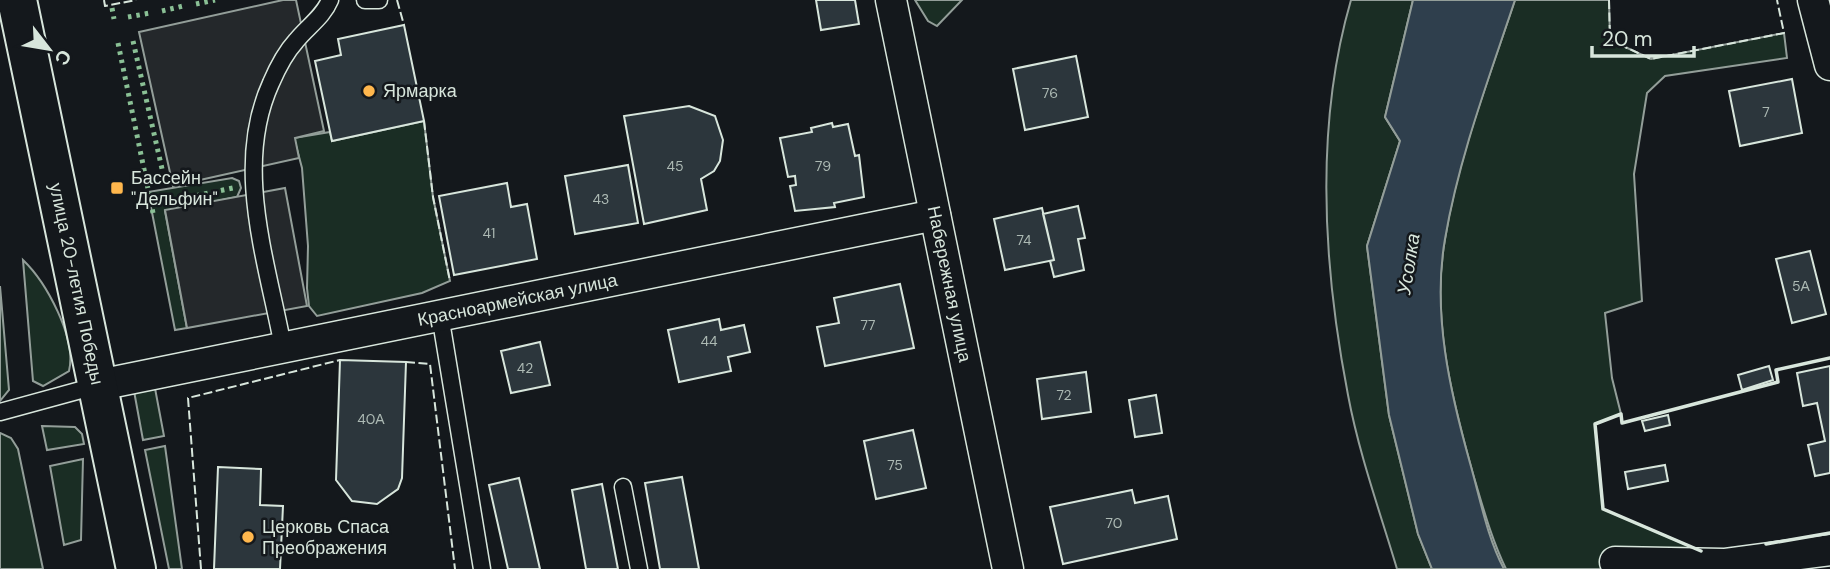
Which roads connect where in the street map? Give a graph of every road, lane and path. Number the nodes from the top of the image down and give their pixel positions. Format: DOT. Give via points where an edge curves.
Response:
graph roads {
  1 [pos="17,0"];
  2 [pos="330,0"];
  3 [pos="365,0"];
  4 [pos="379,0"];
  5 [pos="891,0"];
  6 [pos="1813,0"];
  7 [pos="1830,65"];
  8 [pos="935,215"];
  9 [pos="440,315"];
  10 [pos="283,346"];
  11 [pos="99,385"];
  12 [pos="0,412"];
  13 [pos="623,487"];
  14 [pos="1830,550"];
  15 [pos="1615,562"];
  16 [pos="136,569"];
  17 [pos="482,569"];
  18 [pos="639,569"];
  19 [pos="1008,569"];
  1 -- 11 [label="street, улица 20-летия Победы"];
  2 -- 10 [label="lane" via="294,42 271,83 255,130 252,178"];
  3 -- 4 [label="lane"];
  5 -- 8 [label="street, Набережная улица"];
  6 -- 7 [label="street"];
  8 -- 9 [label="street, Красноармейская улица"];
  8 -- 19 [label="street, Набережная улица"];
  9 -- 10 [label="street, Красноармейская улица"];
  9 -- 17 [label="lane"];
  10 -- 11 [label="street, Красноармейская улица"];
  11 -- 12 [label="lane"];
  11 -- 16 [label="street, улица 20-летия Победы"];
  13 -- 18 [label="lane"];
  14 -- 15 [label="street" via="1724,564"];
}
